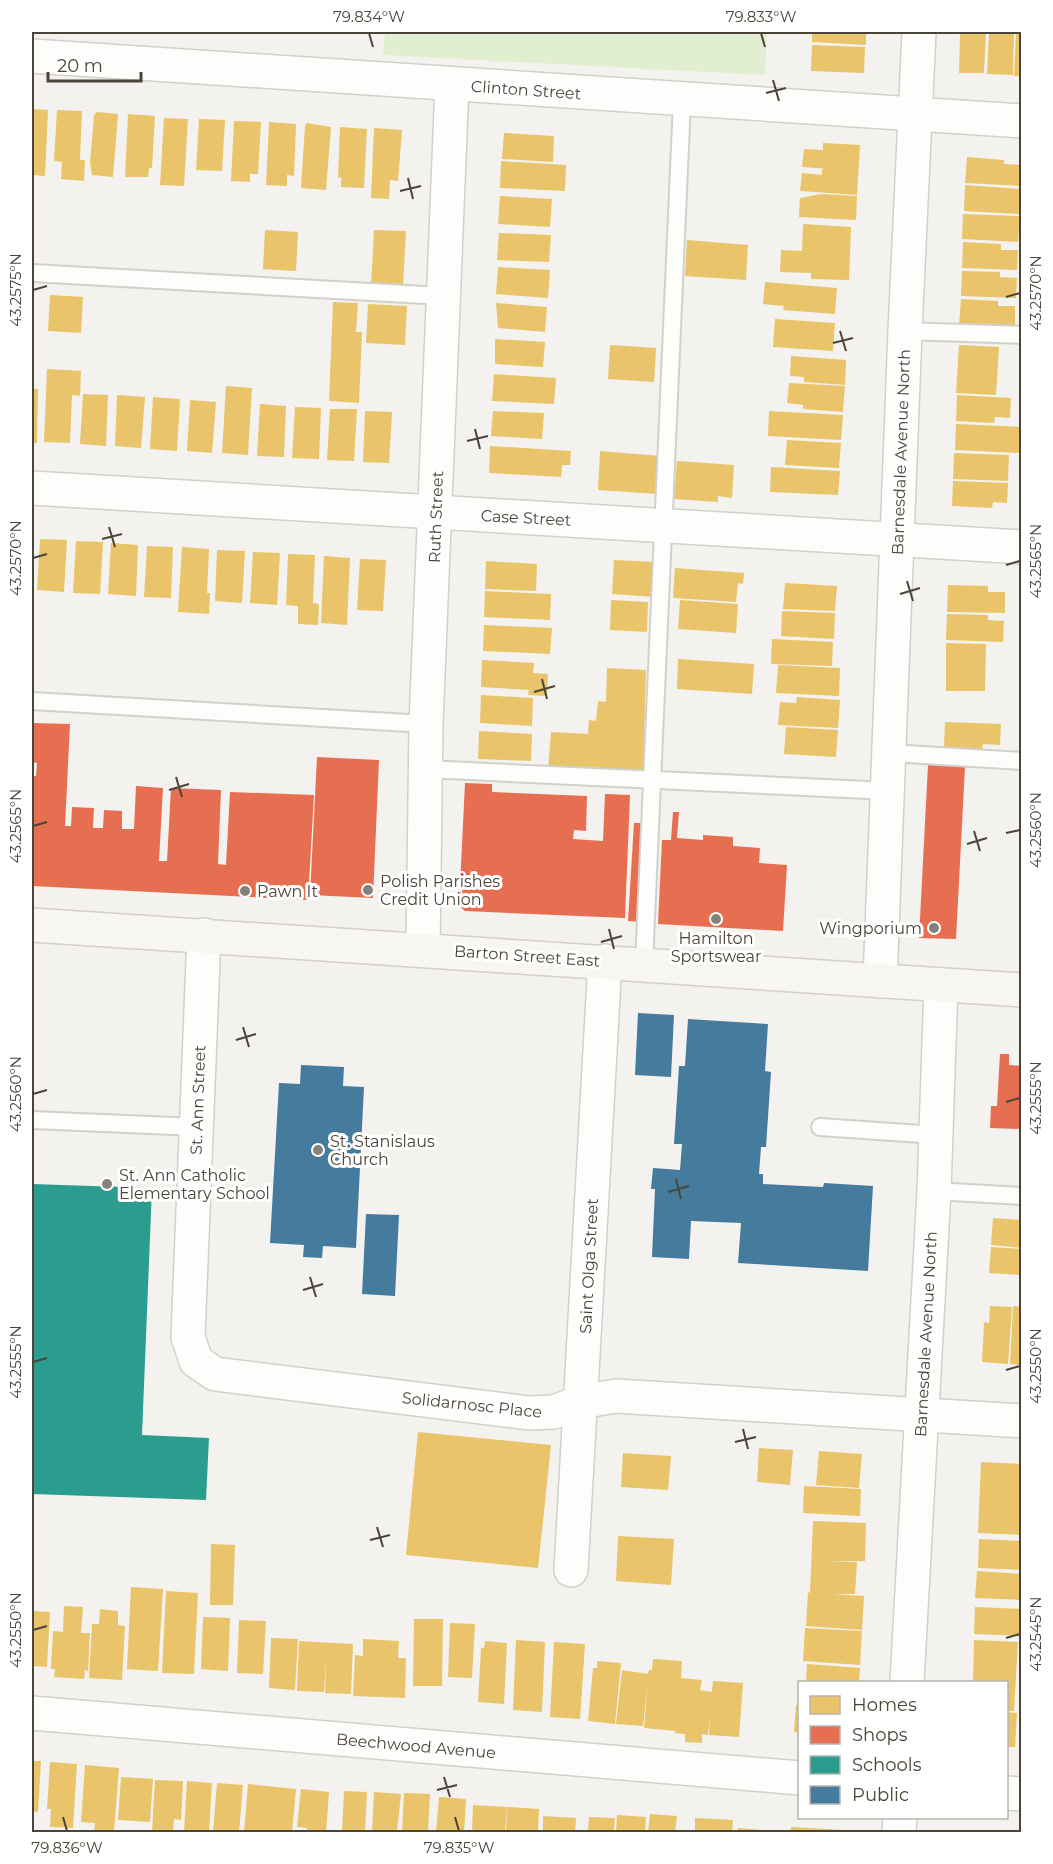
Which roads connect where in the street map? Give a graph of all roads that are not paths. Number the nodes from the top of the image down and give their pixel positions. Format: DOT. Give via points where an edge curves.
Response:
graph roads {
  1 [pos="919,32"];
  2 [pos="32,56"];
  3 [pos="452,85"];
  4 [pos="682,101"];
  5 [pos="915,116"];
  6 [pos="1022,121"];
  7 [pos="32,273"];
  8 [pos="443,296"];
  9 [pos="905,331"];
  10 [pos="1022,335"];
  11 [pos="32,488"];
  12 [pos="436,513"];
  13 [pos="663,526"];
  14 [pos="898,539"];
  15 [pos="1022,547"];
  16 [pos="32,701"];
  17 [pos="426,724"];
  18 [pos="890,753"];
  19 [pos="1022,761"];
  20 [pos="426,769"];
  21 [pos="653,780"];
  22 [pos="888,791"];
  23 [pos="32,925"];
  24 [pos="204,935"];
  25 [pos="423,949"];
  26 [pos="605,961"];
  27 [pos="644,964"];
  28 [pos="880,981"];
  29 [pos="941,985"];
  30 [pos="1022,990"];
  31 [pos="32,1120"];
  32 [pos="197,1127"];
  33 [pos="820,1127"];
  34 [pos="936,1135"];
  35 [pos="934,1191"];
  36 [pos="1022,1196"];
  37 [pos="188,1337"];
  38 [pos="580,1402"];
  39 [pos="921,1415"];
  40 [pos="1022,1421"];
  41 [pos="571,1570"];
  42 [pos="907,1681"];
  43 [pos="32,1713"];
  44 [pos="798,1778"];
  1 -- 5 [label="street, Barnesdale Avenue North"];
  2 -- 3 [label="street, Clinton Street"];
  3 -- 4 [label="street, Clinton Street"];
  3 -- 8 [label="street, Ruth Street"];
  4 -- 5 [label="street, Clinton Street"];
  4 -- 13 [label="lane"];
  5 -- 6 [label="street, Clinton Street"];
  5 -- 9 [label="street, Barnesdale Avenue North"];
  7 -- 8 [label="lane"];
  8 -- 12 [label="street, Ruth Street"];
  9 -- 10 [label="lane"];
  9 -- 14 [label="street, Barnesdale Avenue North"];
  11 -- 12 [label="street, Case Street"];
  12 -- 13 [label="street, Case Street"];
  12 -- 17 [label="street, Ruth Street"];
  13 -- 14 [label="street, Case Street"];
  13 -- 21 [label="lane"];
  14 -- 15 [label="street, Case Street"];
  14 -- 18 [label="street, Barnesdale Avenue North"];
  16 -- 17 [label="lane"];
  17 -- 20 [label="street, Ruth Street"];
  18 -- 19 [label="lane"];
  18 -- 22 [label="street, Barnesdale Avenue North"];
  20 -- 21 [label="lane"];
  20 -- 25 [label="street, Ruth Street"];
  21 -- 22 [label="lane"];
  21 -- 27 [label="lane"];
  22 -- 28 [label="street, Barnesdale Avenue North"];
  23 -- 24 [label="main road, Barton Street East"];
  24 -- 25 [label="main road, Barton Street East"];
  24 -- 32 [label="street, St. Ann Street"];
  25 -- 26 [label="main road, Barton Street East"];
  26 -- 27 [label="main road, Barton Street East"];
  26 -- 38 [label="street, Saint Olga Street"];
  27 -- 28 [label="main road, Barton Street East"];
  28 -- 29 [label="main road, Barton Street East"];
  29 -- 30 [label="main road, Barton Street East"];
  29 -- 34 [label="street, Barnesdale Avenue North"];
  31 -- 32 [label="lane"];
  32 -- 37 [label="street, St. Ann Street"];
  33 -- 34 [label="lane"];
  34 -- 35 [label="street, Barnesdale Avenue North"];
  35 -- 36 [label="lane"];
  35 -- 39 [label="street, Barnesdale Avenue North"];
  37 -- 38 [label="street, Solidarnosc Place" via="196,1361 215,1374 529,1413 554,1412"];
  38 -- 39 [label="street, Solidarnosc Place" via="616,1396"];
  38 -- 41 [label="street, Saint Olga Street"];
  39 -- 40 [label="street, Solidarnosc Place"];
  39 -- 42 [label="street, Barnesdale Avenue North"];
  43 -- 44 [label="street, Beechwood Avenue"];
}
